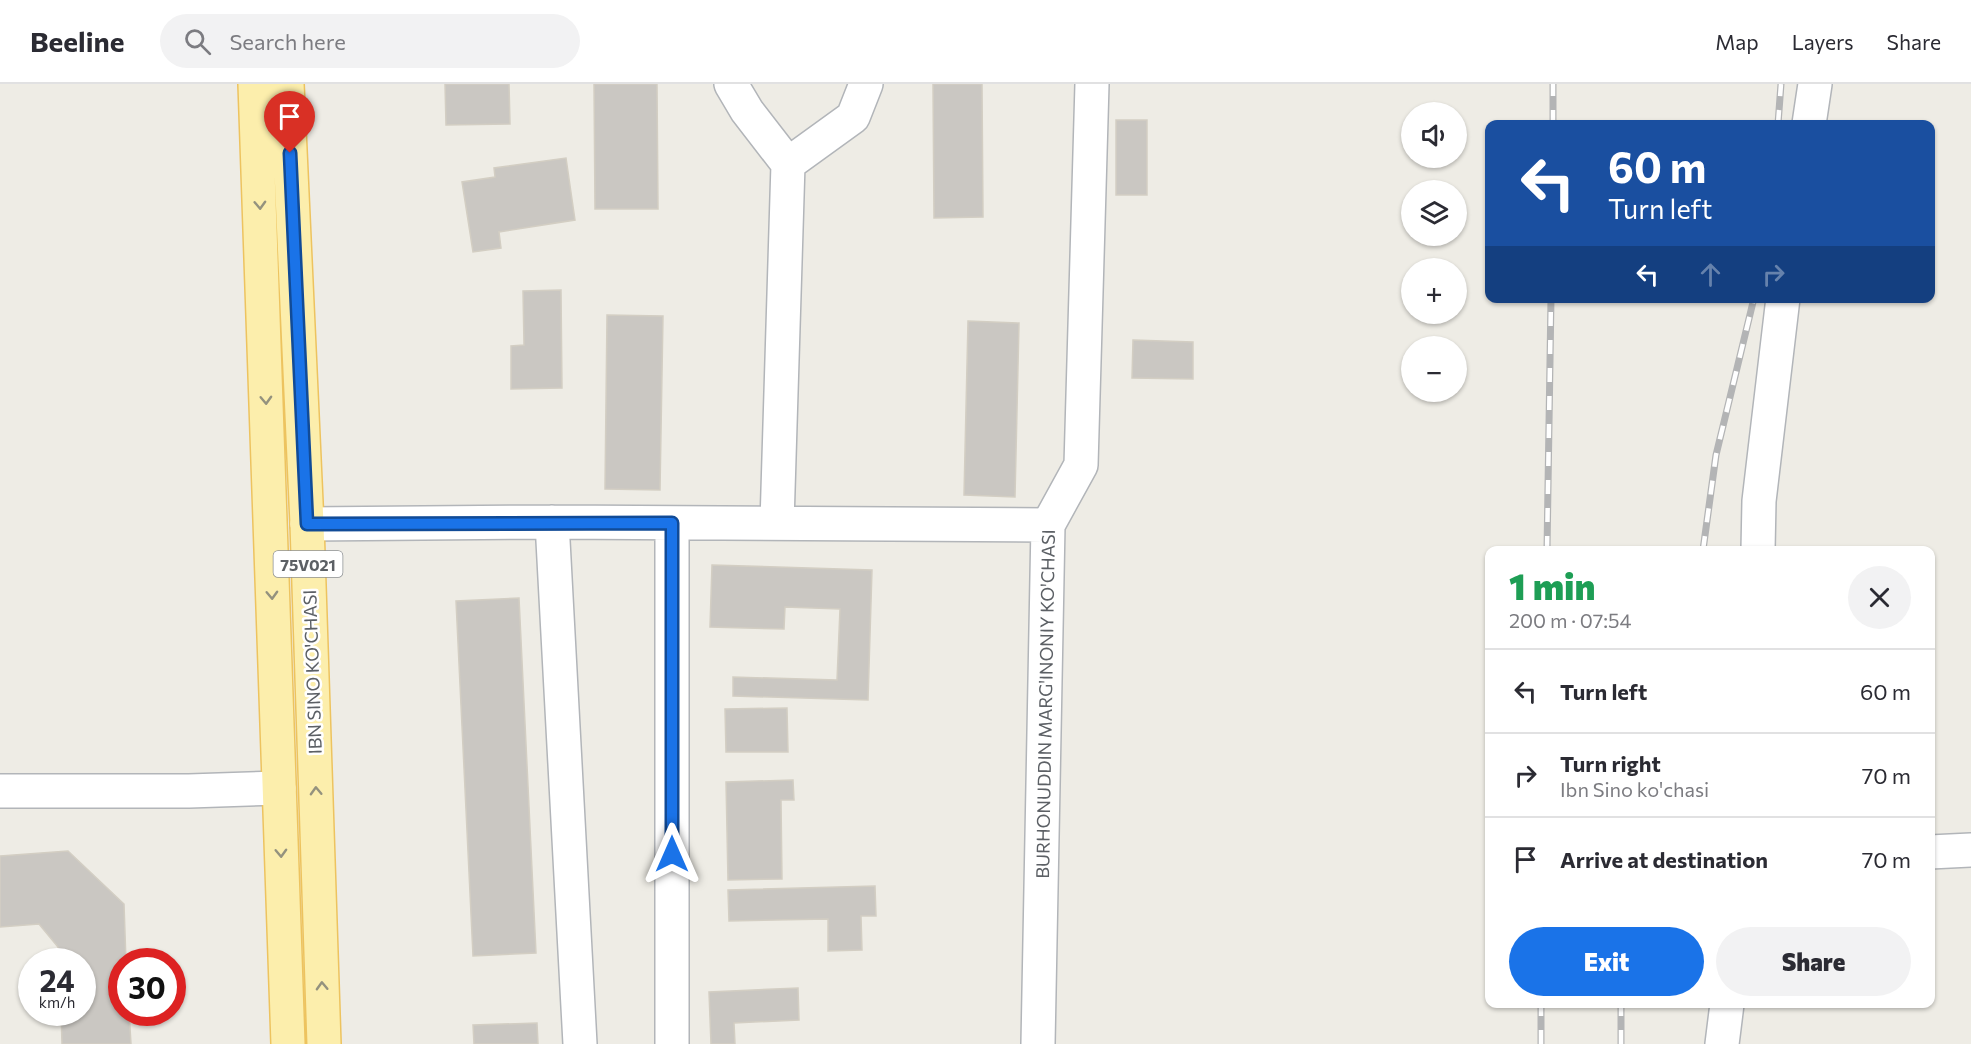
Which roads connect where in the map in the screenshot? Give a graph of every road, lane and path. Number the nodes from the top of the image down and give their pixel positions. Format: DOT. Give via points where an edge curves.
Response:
graph roads {
  1 [pos="255,84"];
  2 [pos="287,84"];
  3 [pos="731,84"];
  4 [pos="866,84"];
  5 [pos="1092,84"];
  6 [pos="1815,84"];
  7 [pos="1810,120"];
  8 [pos="788,164"];
  9 [pos="1782,303"];
  10 [pos="552,522"];
  11 [pos="672,523"];
  12 [pos="777,523"];
  13 [pos="307,524"];
  14 [pos="1048,525"];
  15 [pos="1758,546"];
  16 [pos="279,788"];
  17 [pos="0,791"];
  18 [pos="1971,850"];
  19 [pos="1935,852"];
  20 [pos="1726,1008"];
  21 [pos="288,1044"];
  22 [pos="324,1044"];
  23 [pos="580,1044"];
  24 [pos="672,1044"];
  25 [pos="1038,1044"];
  26 [pos="1722,1044"];
  1 -- 16 [label="main road, IBN SINO KO'CHASI / 75V021, one-way"];
  2 -- 13 [label="main road, IBN SINO KO'CHASI / 75V021"];
  3 -- 8 [label="street"];
  4 -- 8 [label="street" via="853,117"];
  5 -- 14 [label="street, BURHONUDDIN MARG'INONIY KO'CHASI" via="1082,465"];
  6 -- 7 [label="street"];
  8 -- 12 [label="street"];
  9 -- 15 [label="street" via="1759,501"];
  10 -- 11 [label="street"];
  10 -- 13 [label="street"];
  10 -- 23 [label="street"];
  11 -- 12 [label="street"];
  11 -- 24 [label="street"];
  12 -- 14 [label="street"];
  22 -- 13 [label="main road, IBN SINO KO'CHASI / 75V021, one-way"];
  14 -- 25 [label="street, BURHONUDDIN MARG'INONIY KO'CHASI"];
  16 -- 17 [label="street"];
  16 -- 21 [label="main road, IBN SINO KO'CHASI / 75V021, one-way"];
  18 -- 19 [label="street"];
  20 -- 26 [label="street"];
}
